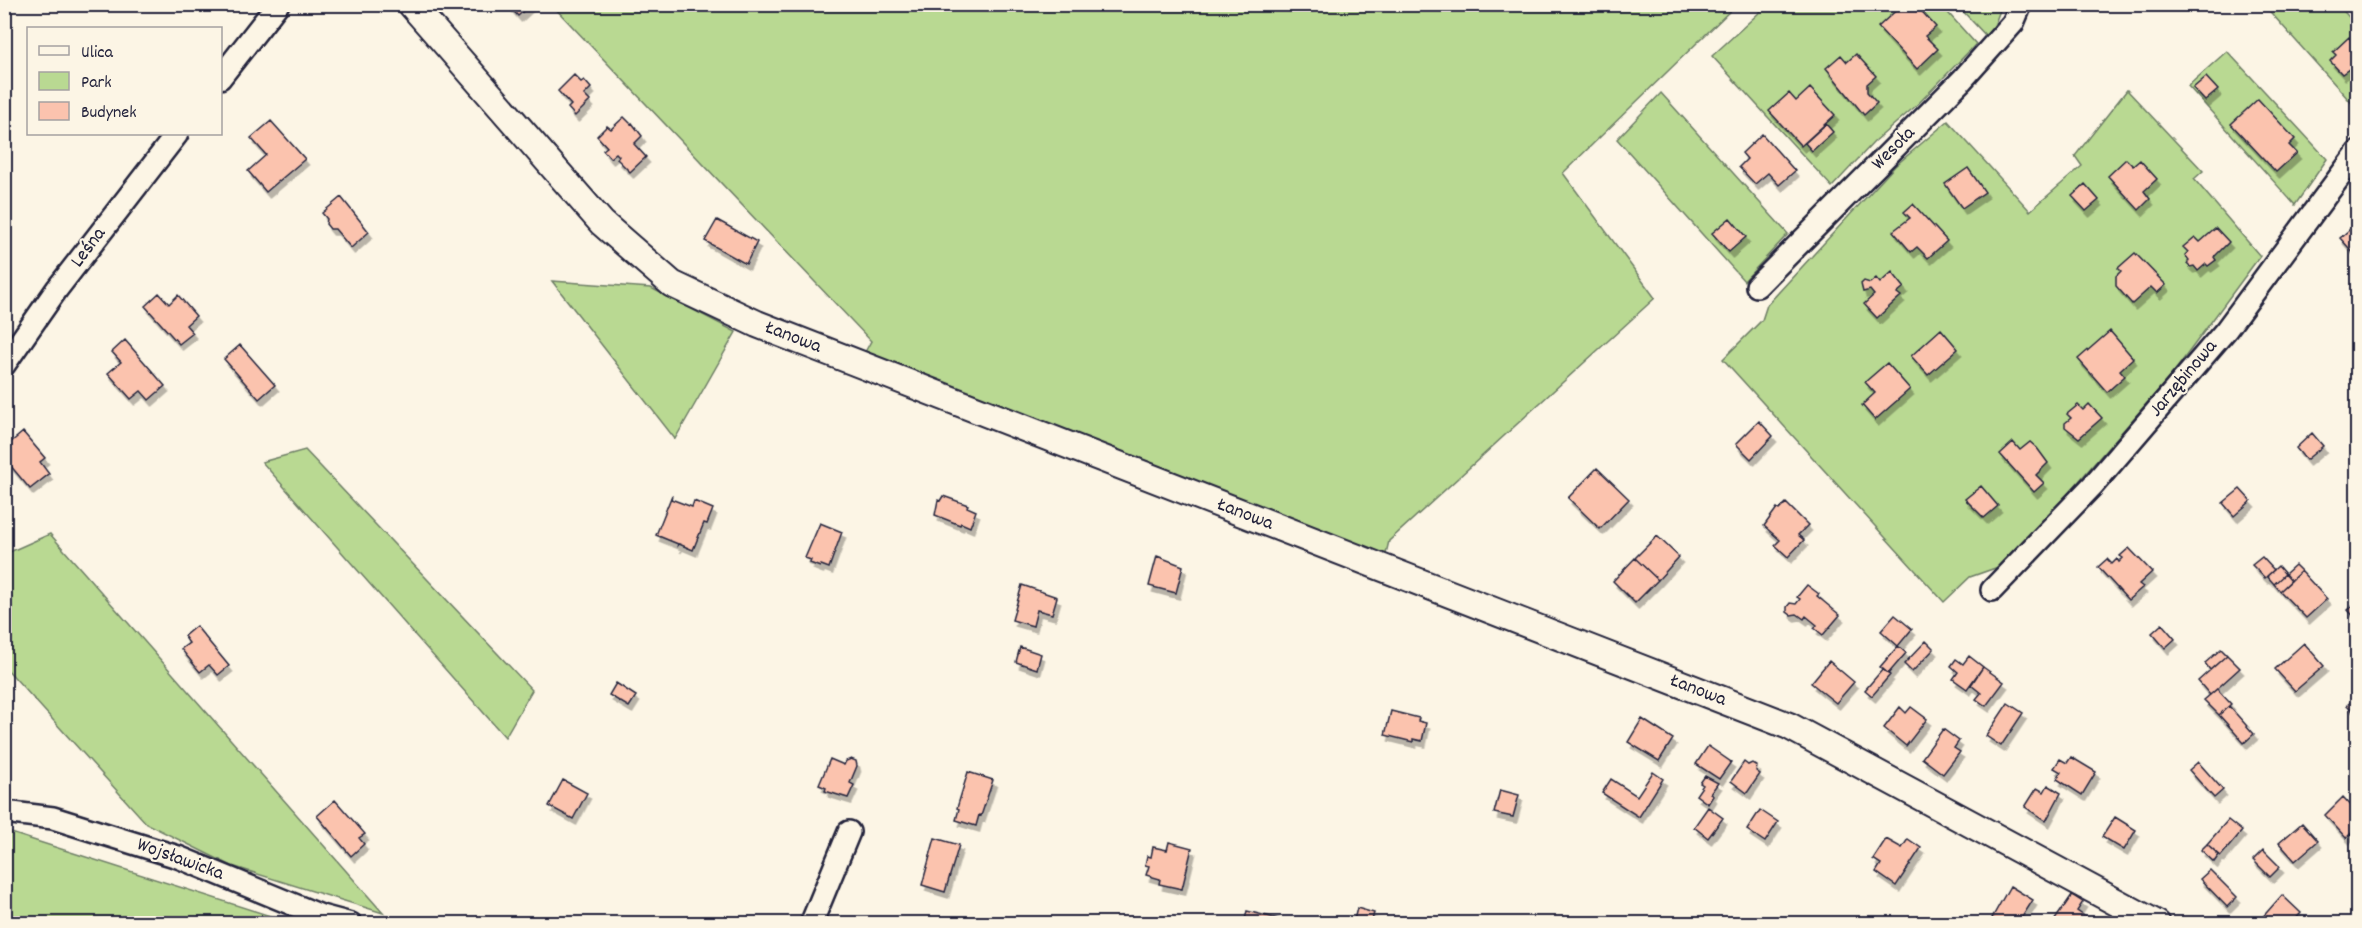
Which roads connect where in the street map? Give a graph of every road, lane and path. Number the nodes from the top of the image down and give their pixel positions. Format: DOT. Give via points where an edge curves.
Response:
graph roads {
  1 [pos="278,4"];
  2 [pos="411,4"];
  3 [pos="2021,4"];
  4 [pos="222,75"];
  5 [pos="176,135"];
  6 [pos="2358,152"];
  7 [pos="1757,286"];
  8 [pos="4,365"];
  9 [pos="1992,590"];
  10 [pos="4,812"];
  11 [pos="849,832"];
  12 [pos="351,924"];
  13 [pos="811,924"];
  14 [pos="2157,924"];
  1 -- 4 [label="street"];
  2 -- 14 [label="street, Łanowa" via="602,223 672,284 757,324 1789,726"];
  3 -- 7 [label="street, Wesoła" via="2013,23 1962,80"];
  5 -- 8 [label="street, Leśna" via="57,289"];
  6 -- 9 [label="street, Jarzębinowa" via="2226,330 2093,485"];
  10 -- 12 [label="street, Wojsławicka" via="53,818 178,857 311,912"];
  11 -- 13 [label="street"];
}
